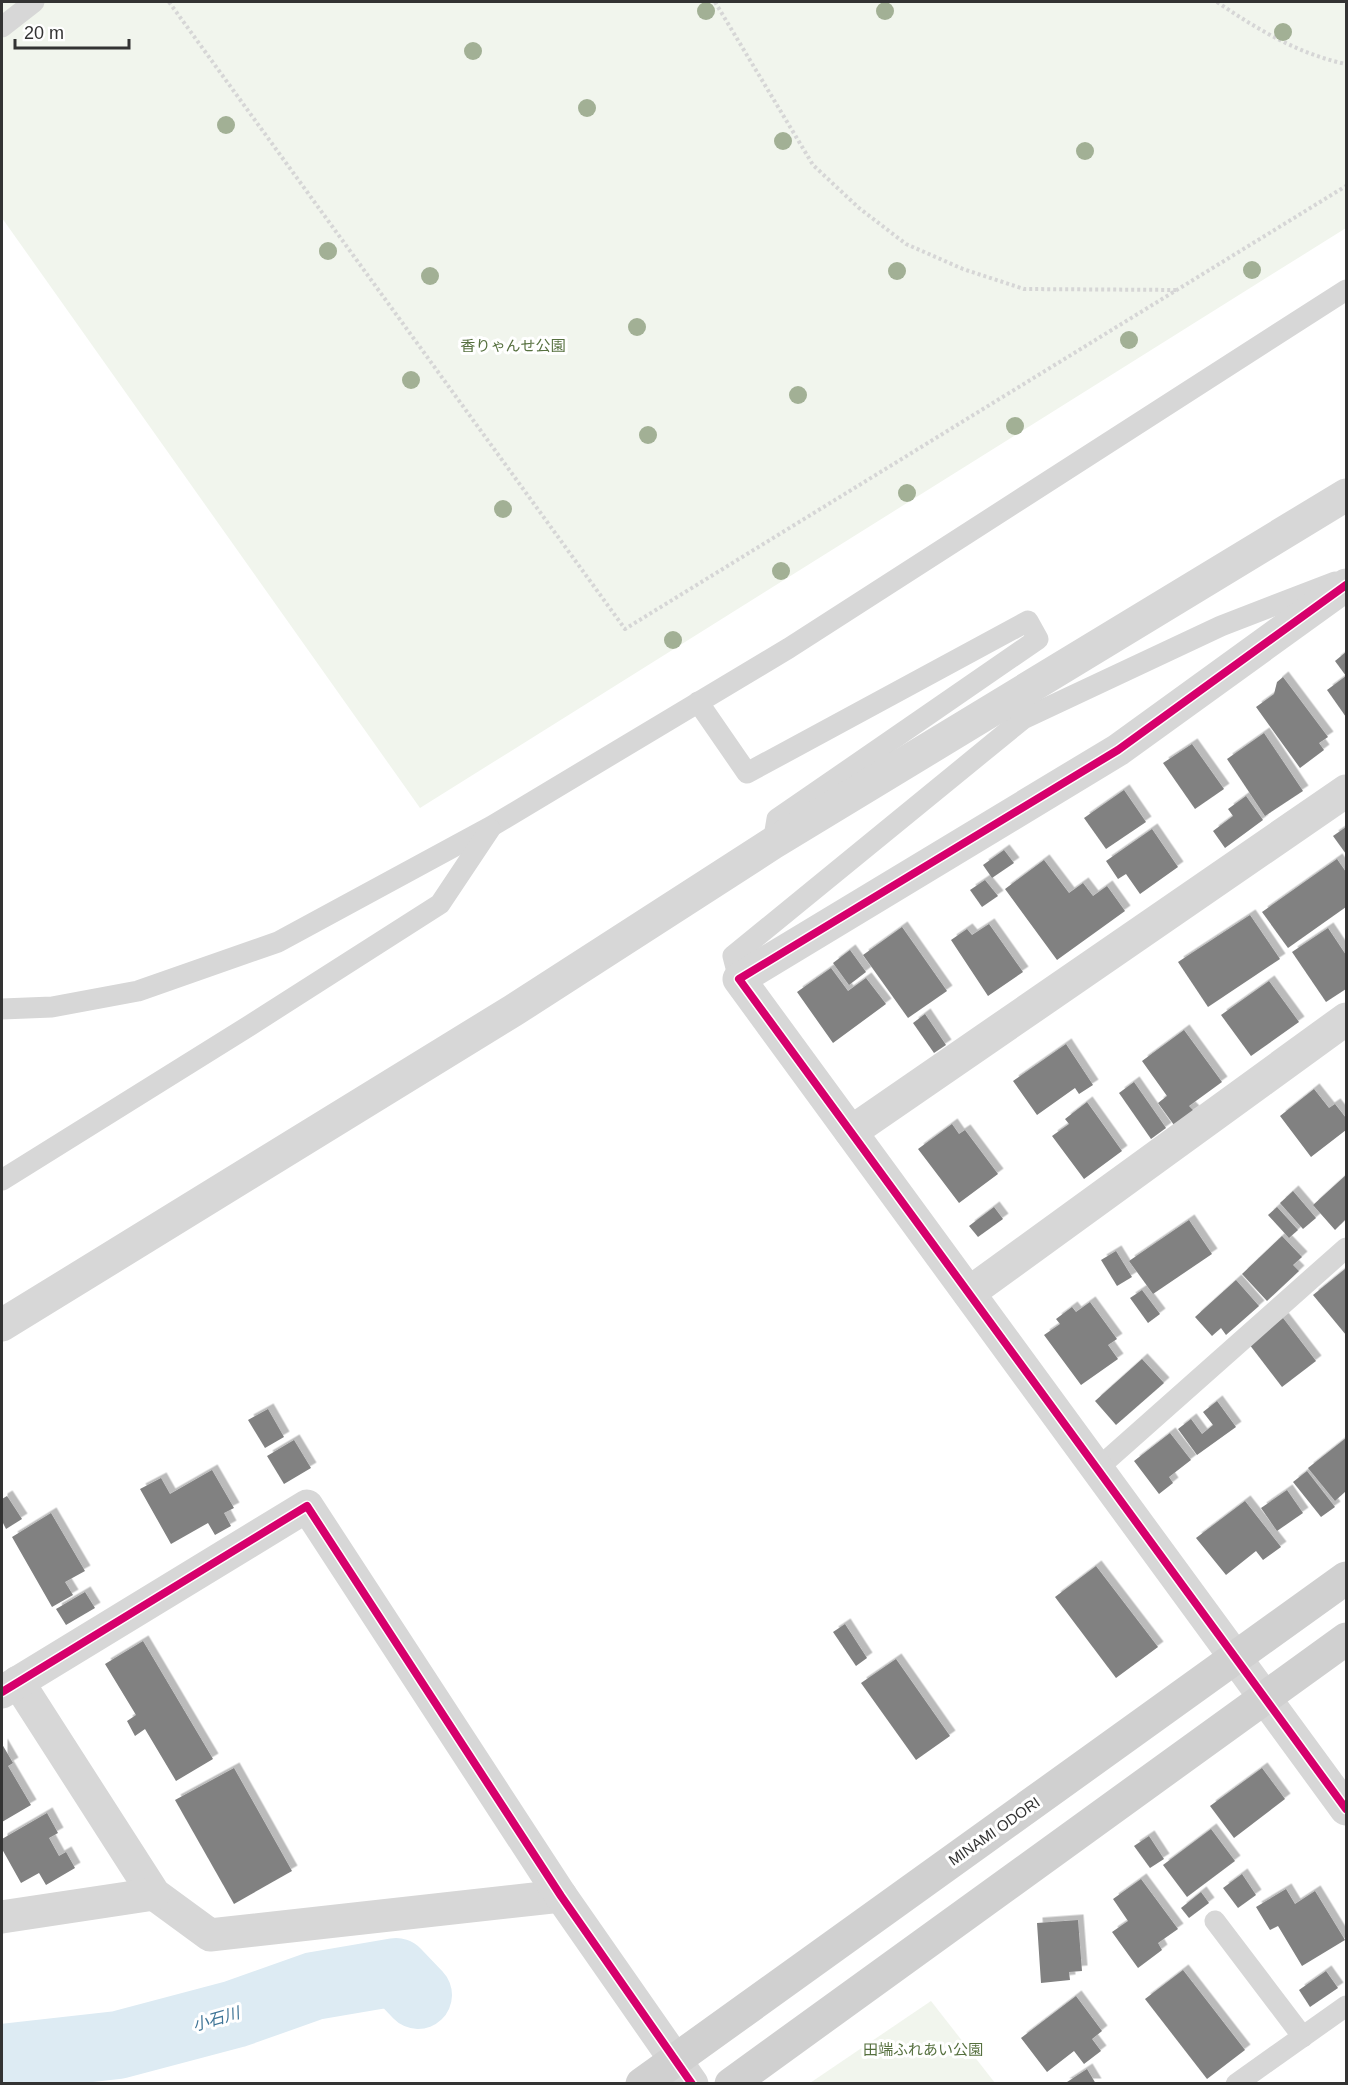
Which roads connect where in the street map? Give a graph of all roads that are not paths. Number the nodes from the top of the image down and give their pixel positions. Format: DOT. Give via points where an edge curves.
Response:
graph roads {
  1 [pos="34,2"];
  2 [pos="2,27"];
  3 [pos="1347,290"];
  4 [pos="1347,495"];
  5 [pos="1347,578"];
  6 [pos="1347,585"];
  7 [pos="698,702"];
  8 [pos="1016,710"];
  9 [pos="1347,791"];
  10 [pos="492,826"];
  11 [pos="772,843"];
  12 [pos="739,979"];
  13 [pos="2,1009"];
  14 [pos="1347,1019"];
  15 [pos="851,1132"];
  16 [pos="2,1180"];
  17 [pos="1347,1248"];
  18 [pos="969,1293"];
  19 [pos="2,1325"];
  20 [pos="1097,1469"];
  21 [pos="1347,1578"];
  22 [pos="1347,1639"];
  23 [pos="1236,1658"];
  24 [pos="10,1687"];
  25 [pos="1264,1698"];
  26 [pos="1347,1809"];
  27 [pos="154,1894"];
  28 [pos="561,1896"];
  29 [pos="2,1917"];
  30 [pos="1215,1921"];
  31 [pos="1347,2006"];
  32 [pos="1303,2037"];
  33 [pos="683,2071"];
  34 [pos="642,2084"];
  35 [pos="731,2084"];
  36 [pos="1236,2084"];
  1 -- 2 [label="lane"];
  3 -- 7 [label="lane" via="789,648"];
  4 -- 8 [label="street"];
  5 -- 8 [label="lane"];
  6 -- 12 [label="street" via="1118,750"];
  7 -- 10 [label="lane"];
  7 -- 11 [label="lane" via="747,773 1028,621 1038,639 777,819"];
  8 -- 11 [label="street"];
  8 -- 12 [label="lane" via="732,956"];
  9 -- 15 [label="street"];
  10 -- 13 [label="lane" via="278,942 138,991 52,1007"];
  10 -- 16 [label="lane" via="440,904"];
  11 -- 19 [label="street" via="514,1010"];
  12 -- 15 [label="street"];
  14 -- 18 [label="street"];
  15 -- 18 [label="street"];
  17 -- 20 [label="lane"];
  18 -- 20 [label="street"];
  20 -- 23 [label="street"];
  21 -- 23 [label="street, MINAMI ODORI"];
  22 -- 25 [label="street"];
  23 -- 25 [label="street"];
  23 -- 33 [label="street, MINAMI ODORI"];
  24 -- 27 [label="street"];
  24 -- 28 [label="street" via="307,1506"];
  25 -- 26 [label="street"];
  25 -- 35 [label="street"];
  27 -- 28 [label="street" via="210,1935"];
  27 -- 29 [label="street"];
  28 -- 33 [label="street"];
  30 -- 32 [label="lane"];
  31 -- 32 [label="lane"];
  32 -- 36 [label="lane"];
  33 -- 34 [label="street, MINAMI ODORI"];
}
